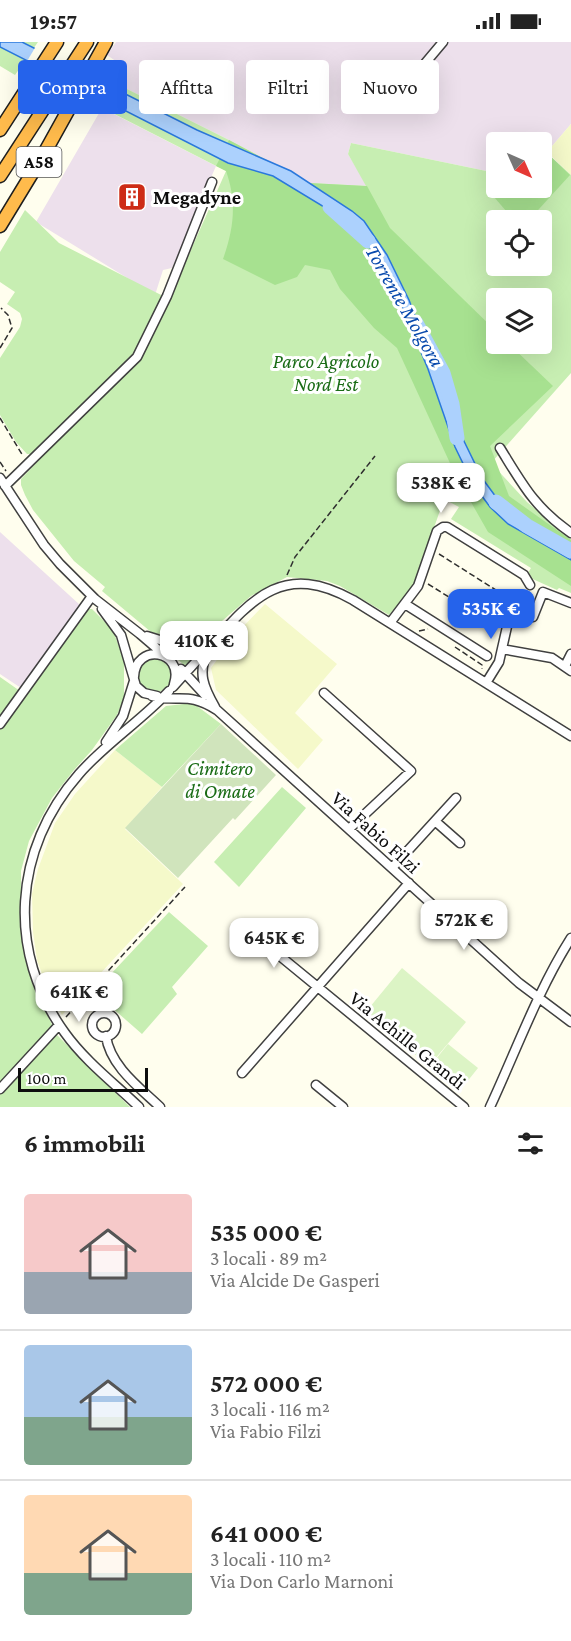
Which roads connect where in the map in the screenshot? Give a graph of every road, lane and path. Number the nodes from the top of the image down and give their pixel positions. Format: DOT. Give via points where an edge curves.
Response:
graph roads {
  1 [pos="87,42"];
  2 [pos="106,42"];
  3 [pos="443,42"];
  4 [pos="56,44"];
  5 [pos="428,60"];
  6 [pos="0,130"];
  7 [pos="0,176"];
  8 [pos="212,182"];
  9 [pos="0,226"];
  10 [pos="1,308"];
  11 [pos="0,348"];
  12 [pos="0,418"];
  13 [pos="500,448"];
  14 [pos="375,456"];
  15 [pos="0,462"];
  16 [pos="27,464"];
  17 [pos="5,481"];
  18 [pos="571,533"];
  19 [pos="431,549"];
  20 [pos="420,579"];
  21 [pos="286,585"];
  22 [pos="530,585"];
  23 [pos="94,598"];
  24 [pos="571,603"];
  25 [pos="405,604"];
  26 [pos="511,609"];
  27 [pos="231,621"];
  28 [pos="390,623"];
  29 [pos="428,629"];
  30 [pos="417,631"];
  31 [pos="506,632"];
  32 [pos="140,634"];
  33 [pos="216,640"];
  34 [pos="194,641"];
  35 [pos="455,647"];
  36 [pos="502,648"];
  37 [pos="160,652"];
  38 [pos="151,654"];
  39 [pos="571,654"];
  40 [pos="487,657"];
  41 [pos="170,660"];
  42 [pos="568,668"];
  43 [pos="185,673"];
  44 [pos="134,679"];
  45 [pos="488,681"];
  46 [pos="171,689"];
  47 [pos="324,693"];
  48 [pos="152,696"];
  49 [pos="162,699"];
  50 [pos="214,706"];
  51 [pos="0,724"];
  52 [pos="571,736"];
  53 [pos="99,752"];
  54 [pos="456,798"];
  55 [pos="435,821"];
  56 [pos="349,830"];
  57 [pos="460,843"];
  58 [pos="392,868"];
  59 [pos="409,883"];
  60 [pos="185,887"];
  61 [pos="247,930"];
  62 [pos="571,938"];
  63 [pos="317,988"];
  64 [pos="538,998"];
  65 [pos="571,1022"];
  66 [pos="59,1025"];
  67 [pos="106,1036"];
  68 [pos="242,1073"];
  69 [pos="316,1085"];
  70 [pos="0,1089"];
  71 [pos="139,1107"];
  72 [pos="160,1107"];
  73 [pos="343,1107"];
  74 [pos="464,1107"];
  75 [pos="490,1107"];
  1 -- 7 [label="highway"];
  2 -- 9 [label="highway, A58"];
  3 -- 5 [label="street"];
  4 -- 6 [label="highway"];
  8 -- 16 [label="street" via="167,296 137,357"];
  10 -- 11 [label="path" via="12,328"];
  12 -- 16 [label="path"];
  13 -- 18 [label="street" via="530,497"];
  14 -- 21 [label="path" via="295,556"];
  15 -- 17 [label="path"];
  16 -- 17 [label="street"];
  17 -- 23 [label="street, Via Fabio Filzi" via="51,554"];
  19 -- 20 [label="street"];
  19 -- 22 [label="street" via="438,531 447,527 524,575"];
  19 -- 26 [label="path" via="511,599"];
  20 -- 25 [label="street"];
  20 -- 31 [label="path"];
  21 -- 27 [label="street" via="261,596"];
  21 -- 28 [label="street" via="326,586"];
  23 -- 32 [label="street, Via Fabio Filzi"];
  23 -- 44 [label="street, Via Fabio Filzi" via="121,635"];
  23 -- 51 [label="street"];
  24 -- 26 [label="street" via="543,592 533,617"];
  25 -- 28 [label="street"];
  25 -- 40 [label="street"];
  26 -- 31 [label="street"];
  27 -- 33 [label="street"];
  27 -- 34 [label="street"];
  28 -- 45 [label="street"];
  29 -- 30 [label="path"];
  31 -- 36 [label="street"];
  32 -- 34 [label="street" via="164,641"];
  32 -- 37 [label="street, Via Fabio Filzi"];
  33 -- 43 [label="street"];
  33 -- 50 [label="street, Via Fabio Filzi" via="202,670 204,686"];
  34 -- 37 [label="street"];
  35 -- 45 [label="path" via="482,665 482,675"];
  36 -- 42 [label="street" via="552,658"];
  36 -- 45 [label="street"];
  37 -- 38 [label="street"];
  37 -- 41 [label="street, Via Fabio Filzi"];
  38 -- 41 [label="street"];
  38 -- 44 [label="street" via="138,663"];
  39 -- 42 [label="street"];
  41 -- 43 [label="street, Via Fabio Filzi"];
  41 -- 46 [label="street" via="176,674"];
  43 -- 46 [label="street"];
  43 -- 50 [label="street, Via Fabio Filzi"];
  44 -- 48 [label="street" via="140,690"];
  44 -- 53 [label="street" via="120,722"];
  45 -- 52 [label="street"];
  46 -- 48 [label="street"];
  46 -- 49 [label="street"];
  47 -- 56 [label="street" via="411,771"];
  48 -- 49 [label="street, Via Fabio Filzi"];
  49 -- 50 [label="street, Via Fabio Filzi" via="192,698"];
  49 -- 53 [label="street"];
  50 -- 56 [label="street, Via Fabio Filzi"];
  53 -- 66 [label="street" via="68,787 46,823 31,860 26,888 25,926 31,963"];
  54 -- 55 [label="street"];
  55 -- 57 [label="street"];
  55 -- 58 [label="street"];
  56 -- 58 [label="street, Via Fabio Filzi"];
  58 -- 59 [label="street, Via Fabio Filzi"];
  59 -- 63 [label="street"];
  59 -- 64 [label="street, Via Fabio Filzi"];
  60 -- 66 [label="path"];
  61 -- 63 [label="street, Via Achille Grandi"];
  62 -- 64 [label="street"];
  63 -- 68 [label="street"];
  63 -- 74 [label="street, Via Achille Grandi"];
  64 -- 65 [label="street, Via Fabio Filzi"];
  64 -- 75 [label="street"];
  66 -- 70 [label="street"];
  66 -- 71 [label="street" via="81,1052"];
  67 -- 72 [label="street" via="122,1070"];
  69 -- 73 [label="street"];
}
